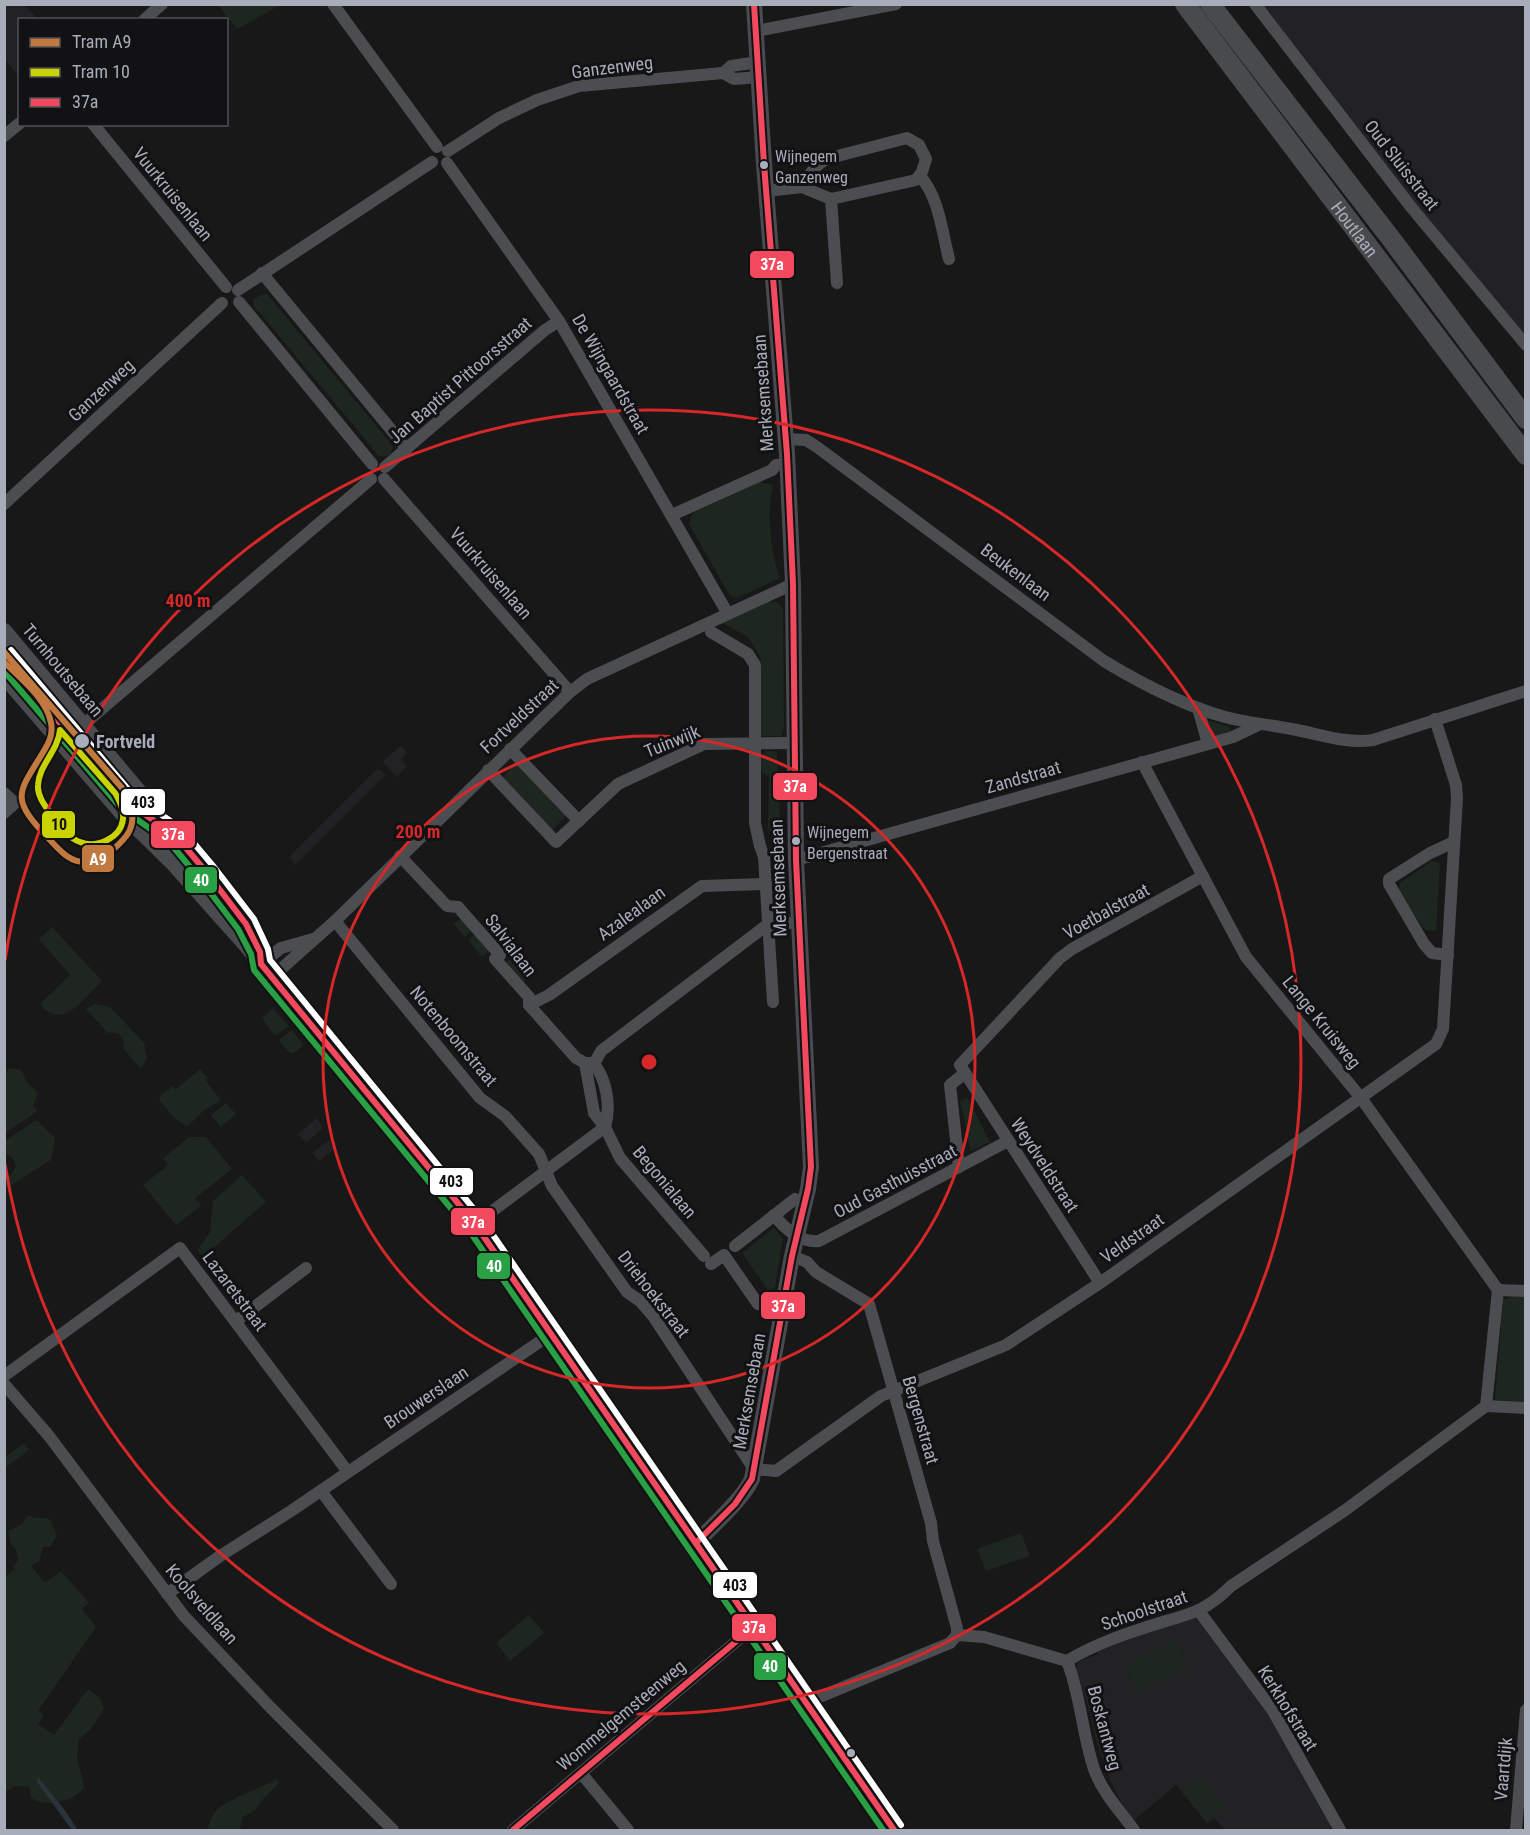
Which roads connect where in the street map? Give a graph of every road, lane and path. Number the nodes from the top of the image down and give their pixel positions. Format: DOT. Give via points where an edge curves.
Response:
graph roads {
  1 [pos="162,4"];
  2 [pos="333,4"];
  3 [pos="754,4"];
  4 [pos="896,4"];
  5 [pos="1185,4"];
  6 [pos="1210,4"];
  7 [pos="1226,4"];
  8 [pos="1255,4"];
  9 [pos="146,18"];
  10 [pos="756,31"];
  11 [pos="1242,46"];
  12 [pos="759,69"];
  13 [pos="18,125"];
  14 [pos="95,126"];
  15 [pos="4,136"];
  16 [pos="444,154"];
  17 [pos="920,176"];
  18 [pos="802,187"];
  19 [pos="766,191"];
  20 [pos="831,199"];
  21 [pos="949,259"];
  22 [pos="261,273"];
  23 [pos="837,283"];
  24 [pos="234,293"];
  25 [pos="559,321"];
  26 [pos="1526,345"];
  27 [pos="1526,419"];
  28 [pos="786,439"];
  29 [pos="407,449"];
  30 [pos="1526,455"];
  31 [pos="372,464"];
  32 [pos="788,464"];
  33 [pos="385,473"];
  34 [pos="371,479"];
  35 [pos="4,504"];
  36 [pos="672,515"];
  37 [pos="793,584"];
  38 [pos="728,614"];
  39 [pos="4,631"];
  40 [pos="711,632"];
  41 [pos="4,676"];
  42 [pos="1526,691"];
  43 [pos="570,692"];
  44 [pos="1198,708"];
  45 [pos="1435,719"];
  46 [pos="83,725"];
  47 [pos="1258,725"];
  48 [pos="795,743"];
  49 [pos="754,744"];
  50 [pos="1208,744"];
  51 [pos="510,749"];
  52 [pos="1142,762"];
  53 [pos="488,770"];
  54 [pos="4,793"];
  55 [pos="4,813"];
  56 [pos="579,821"];
  57 [pos="1454,842"];
  58 [pos="400,856"];
  59 [pos="796,860"];
  60 [pos="207,873"];
  61 [pos="1203,876"];
  62 [pos="766,884"];
  63 [pos="192,886"];
  64 [pos="335,921"];
  65 [pos="799,922"];
  66 [pos="767,925"];
  67 [pos="1448,955"];
  68 [pos="266,970"];
  69 [pos="773,1002"];
  70 [pos="529,1005"];
  71 [pos="590,1063"];
  72 [pos="963,1069"];
  73 [pos="1361,1098"];
  74 [pos="605,1127"];
  75 [pos="1008,1141"];
  76 [pos="959,1167"];
  77 [pos="546,1171"];
  78 [pos="795,1199"];
  79 [pos="774,1215"];
  80 [pos="475,1224"];
  81 [pos="797,1234"];
  82 [pos="735,1246"];
  83 [pos="792,1256"];
  84 [pos="306,1268"];
  85 [pos="1100,1283"];
  86 [pos="1498,1290"];
  87 [pos="1526,1291"];
  88 [pos="784,1304"];
  89 [pos="236,1321"];
  90 [pos="551,1334"];
  91 [pos="4,1377"];
  92 [pos="4,1384"];
  93 [pos="893,1389"];
  94 [pos="1486,1406"];
  95 [pos="1526,1408"];
  96 [pos="754,1469"];
  97 [pos="348,1472"];
  98 [pos="321,1491"];
  99 [pos="696,1543"];
  100 [pos="391,1584"];
  101 [pos="166,1594"];
  102 [pos="1199,1611"];
  103 [pos="752,1628"];
  104 [pos="957,1635"];
  105 [pos="1067,1661"];
  106 [pos="805,1703"];
  107 [pos="1526,1710"];
  108 [pos="580,1773"];
  109 [pos="393,1830"];
  110 [pos="513,1830"];
  111 [pos="628,1830"];
  112 [pos="894,1830"];
  113 [pos="1134,1830"];
  114 [pos="1340,1830"];
  115 [pos="1516,1830"];
  1 -- 9 [label="street"];
  2 -- 16 [label="street, De Wijngaardstraat"];
  3 -- 10 [label="main road, Merksemsebaan"];
  4 -- 10 [label="street"];
  5 -- 30 [label="main road, Houtlaan"];
  6 -- 11 [label="main road, Houtlaan"];
  7 -- 11 [label="main road"];
  8 -- 26 [label="street, Oud Sluisstraat" via="1411,207"];
  10 -- 12 [label="main road, Merksemsebaan"];
  11 -- 27 [label="main road, Houtlaan"];
  12 -- 16 [label="street, Ganzenweg" via="731,66 723,73 579,86 499,118"];
  12 -- 19 [label="main road, Merksemsebaan"];
  13 -- 15 [label="street"];
  14 -- 24 [label="street, Vuurkruisenlaan"];
  16 -- 22 [label="street" via="431,153 432,162"];
  16 -- 25 [label="street, De Wijngaardstraat"];
  17 -- 18 [label="street" via="926,159 914,140 907,138 826,159"];
  17 -- 20 [label="street"];
  17 -- 21 [label="street" via="929,186"];
  18 -- 19 [label="street"];
  18 -- 20 [label="street"];
  19 -- 28 [label="main road, Merksemsebaan"];
  20 -- 23 [label="street"];
  22 -- 24 [label="street"];
  22 -- 29 [label="street"];
  24 -- 31 [label="street, Vuurkruisenlaan"];
  24 -- 35 [label="street, Ganzenweg" via="220,296 222,303"];
  25 -- 29 [label="street, Jan Baptist Pittoorsstraat"];
  25 -- 36 [label="street, De Wijngaardstraat"];
  28 -- 32 [label="main road, Merksemsebaan"];
  28 -- 44 [label="street, Beukenlaan" via="806,440 818,447 1104,661 1149,687"];
  29 -- 33 [label="street, Jan Baptist Pittoorsstraat"];
  31 -- 33 [label="street" via="381,464"];
  31 -- 34 [label="street" via="368,470"];
  32 -- 36 [label="street" via="776,465"];
  32 -- 37 [label="main road, Merksemsebaan"];
  33 -- 34 [label="street" via="379,482"];
  33 -- 43 [label="street, Vuurkruisenlaan"];
  34 -- 46 [label="street"];
  36 -- 38 [label="street, De Wijngaardstraat"];
  37 -- 38 [label="street, Fortveldstraat"];
  37 -- 48 [label="main road, Merksemsebaan"];
  38 -- 43 [label="street, Fortveldstraat" via="587,679"];
  39 -- 46 [label="main road, Turnhoutsebaan"];
  40 -- 49 [label="street, Merksemsebaan" via="748,654 755,665"];
  41 -- 63 [label="main road, Turnhoutsebaan" via="118,808"];
  42 -- 45 [label="street"];
  43 -- 51 [label="street, Fortveldstraat"];
  44 -- 47 [label="street"];
  44 -- 50 [label="street"];
  45 -- 47 [label="street" via="1357,742"];
  45 -- 57 [label="street, Veldstraat" via="1456,785"];
  46 -- 60 [label="main road, Turnhoutsebaan"];
  47 -- 50 [label="street, Zandstraat"];
  48 -- 49 [label="street, Tuinwijk"];
  48 -- 59 [label="main road, Merksemsebaan"];
  49 -- 56 [label="street, Tuinwijk" via="704,744 618,784"];
  49 -- 62 [label="street, Merksemsebaan" via="755,823"];
  50 -- 52 [label="street, Zandstraat"];
  51 -- 53 [label="street, Fortveldstraat"];
  51 -- 56 [label="street"];
  52 -- 59 [label="street, Zandstraat"];
  52 -- 61 [label="street, Lange Kruisweg"];
  53 -- 56 [label="street, Tuinwijk" via="556,842"];
  53 -- 58 [label="street, Fortveldstraat"];
  54 -- 55 [label="street" via="15,803"];
  57 -- 67 [label="street, Veldstraat"];
  57 -- 67 [label="street" via="1389,879 1424,944 1432,953"];
  58 -- 64 [label="street, Fortveldstraat"];
  58 -- 70 [label="street, Salvialaan" via="447,906 458,908 500,955 495,959 529,997"];
  59 -- 65 [label="main road, Merksemsebaan"];
  60 -- 63 [label="main road"];
  60 -- 68 [label="main road, Turnhoutsebaan" via="246,924"];
  61 -- 72 [label="street, Voetbalstraat" via="1060,958"];
  61 -- 73 [label="street, Lange Kruisweg" via="1246,957"];
  62 -- 66 [label="street, Merksemsebaan"];
  62 -- 70 [label="street, Azalealaan" via="702,886 549,995"];
  63 -- 68 [label="main road, Turnhoutsebaan"];
  64 -- 68 [label="street, Fortveldstraat" via="313,939 281,948"];
  64 -- 77 [label="street, Notenboomstraat" via="480,1098 505,1116 539,1154"];
  65 -- 66 [label="street"];
  65 -- 81 [label="main road, Merksemsebaan" via="811,1167"];
  66 -- 69 [label="street, Merksemsebaan"];
  66 -- 71 [label="street"];
  67 -- 73 [label="street, Veldstraat" via="1443,1029 1436,1044"];
  68 -- 80 [label="main road, Turnhoutsebaan"];
  70 -- 71 [label="street, Salvialaan" via="576,1058"];
  71 -- 74 [label="street" via="602,1074 609,1113"];
  72 -- 75 [label="street, Weydveldstraat"];
  72 -- 76 [label="street, Voetbalstraat" via="950,1084"];
  73 -- 85 [label="street, Veldstraat"];
  73 -- 86 [label="street, Lange Kruisweg"];
  74 -- 77 [label="street"];
  74 -- 88 [label="street, Begonialaan" via="620,1158 708,1260 723,1255 758,1304"];
  75 -- 76 [label="street, Oud Gasthuisstraat"];
  75 -- 85 [label="street, Weydveldstraat"];
  76 -- 81 [label="street, Oud Gasthuisstraat" via="819,1240 811,1242"];
  77 -- 80 [label="street"];
  77 -- 96 [label="street, Driehoekstraat" via="552,1186 623,1286 653,1316"];
  78 -- 79 [label="street"];
  79 -- 81 [label="street" via="785,1230"];
  79 -- 82 [label="street"];
  80 -- 90 [label="main road, Turnhoutsebaan"];
  81 -- 83 [label="main road, Merksemsebaan"];
  83 -- 88 [label="main road, Merksemsebaan"];
  83 -- 93 [label="street, Bergenstraat" via="869,1304"];
  84 -- 89 [label="street"];
  85 -- 93 [label="street, Veldstraat" via="1006,1345"];
  86 -- 87 [label="street"];
  86 -- 94 [label="street"];
  88 -- 96 [label="main road, Merksemsebaan"];
  89 -- 91 [label="street, Lazaretstraat" via="180,1248"];
  89 -- 97 [label="street, Lazaretstraat"];
  90 -- 97 [label="street, Brouwerslaan"];
  90 -- 99 [label="main road, Turnhoutsebaan"];
  92 -- 101 [label="street, Koolsveldlaan" via="49,1436"];
  93 -- 96 [label="street, Veldstraat" via="776,1471"];
  93 -- 104 [label="street, Bergenstraat"];
  94 -- 95 [label="street"];
  94 -- 102 [label="street, Schoolstraat"];
  96 -- 99 [label="main road, Merksemsebaan" via="749,1486"];
  97 -- 98 [label="street, Brouwerslaan"];
  98 -- 100 [label="street"];
  98 -- 101 [label="street, Brouwerslaan"];
  99 -- 103 [label="main road, Turnhoutsebaan"];
  101 -- 109 [label="street, Koolsveldlaan" via="270,1707"];
  102 -- 105 [label="street, Schoolstraat" via="1095,1647"];
  102 -- 114 [label="street, Kerkhofstraat" via="1273,1711"];
  103 -- 106 [label="main road, Turnhoutsebaan"];
  103 -- 108 [label="street, Wommelgemsteenweg"];
  104 -- 105 [label="street" via="984,1637"];
  104 -- 106 [label="street" via="950,1643"];
  105 -- 113 [label="street, Boskantweg" via="1094,1770"];
  106 -- 112 [label="main road, Turnhoutsebaan"];
  107 -- 115 [label="street, Vaartdijk"];
  108 -- 110 [label="street, Wommelgemsteenweg"];
  108 -- 111 [label="street"];
}
